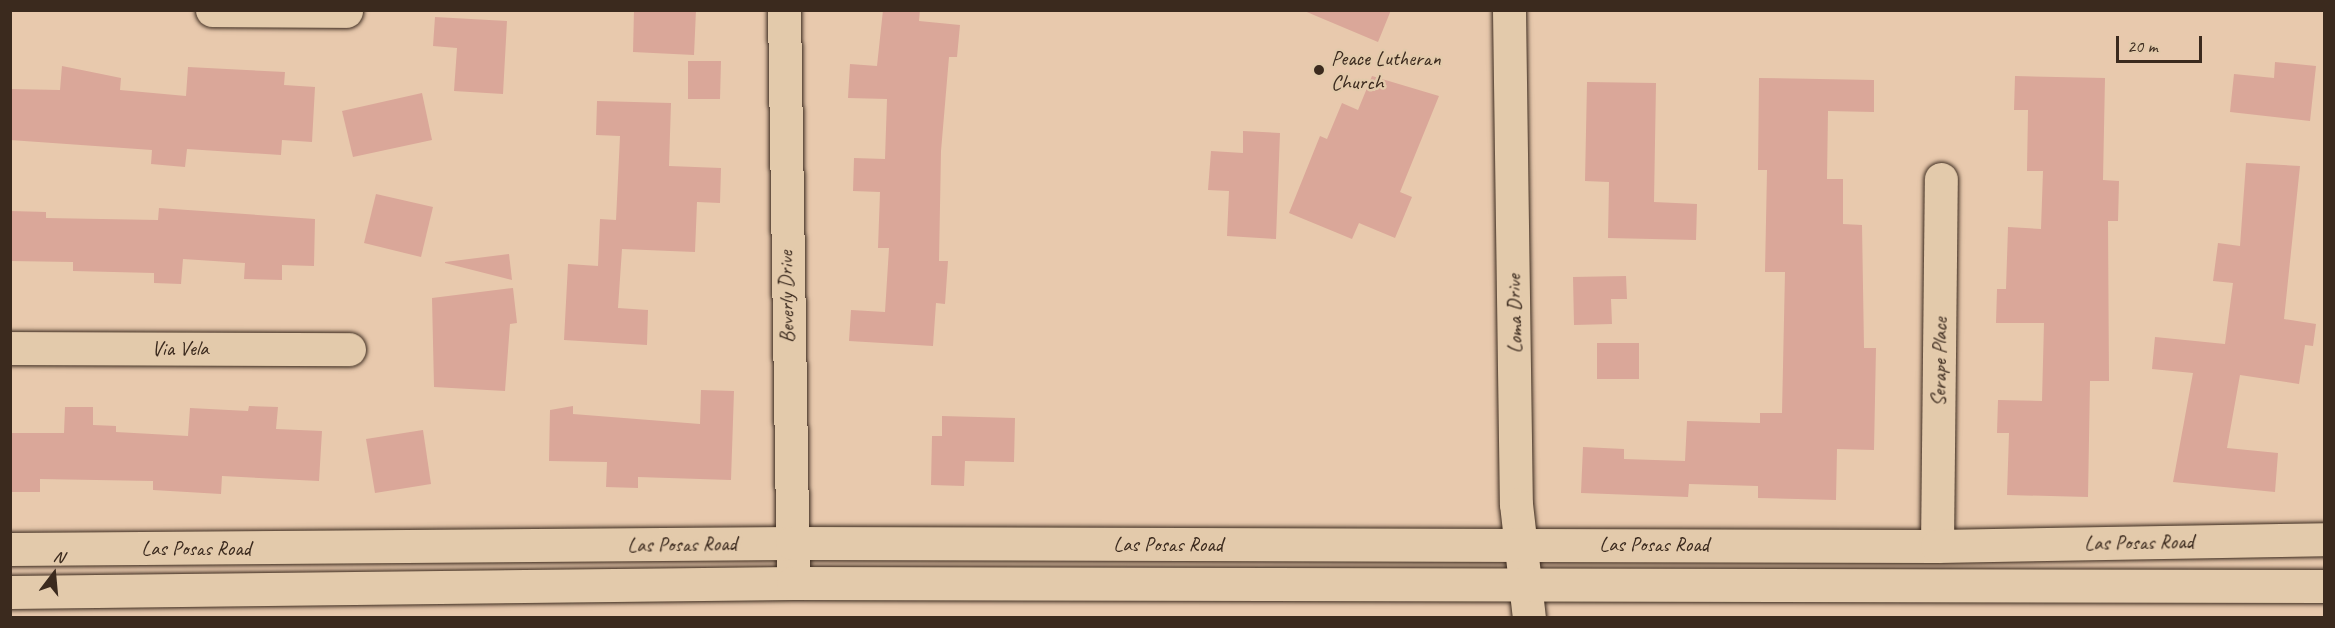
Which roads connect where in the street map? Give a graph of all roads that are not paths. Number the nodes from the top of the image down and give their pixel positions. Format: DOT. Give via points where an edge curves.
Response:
graph roads {
  1 [pos="212,10"];
  2 [pos="784,10"];
  3 [pos="1509,10"];
  4 [pos="346,11"];
  5 [pos="1941,178"];
  6 [pos="10,348"];
  7 [pos="349,349"];
  8 [pos="2325,538"];
  9 [pos="792,543"];
  10 [pos="1521,544"];
  11 [pos="1937,546"];
  12 [pos="10,549"];
  13 [pos="794,584"];
  14 [pos="2325,586"];
  15 [pos="10,592"];
  16 [pos="1527,602"];
  1 -- 4 [label="main road"];
  2 -- 9 [label="main road, Beverly Drive"];
  3 -- 10 [label="main road, Loma Drive" via="1516,504"];
  5 -- 11 [label="main road, Serape Place"];
  6 -- 7 [label="main road, Via Vela"];
  8 -- 11 [label="main road, Las Posas Road"];
  9 -- 10 [label="main road, Las Posas Road"];
  9 -- 12 [label="main road, Las Posas Road"];
  9 -- 13 [label="main road, Beverly Drive"];
  10 -- 11 [label="main road, Las Posas Road"];
  10 -- 16 [label="main road, Loma Drive"];
  13 -- 15 [label="main road, Las Posas Road"];
  13 -- 16 [label="main road, Las Posas Road"];
  14 -- 16 [label="main road, Las Posas Road"];
}
